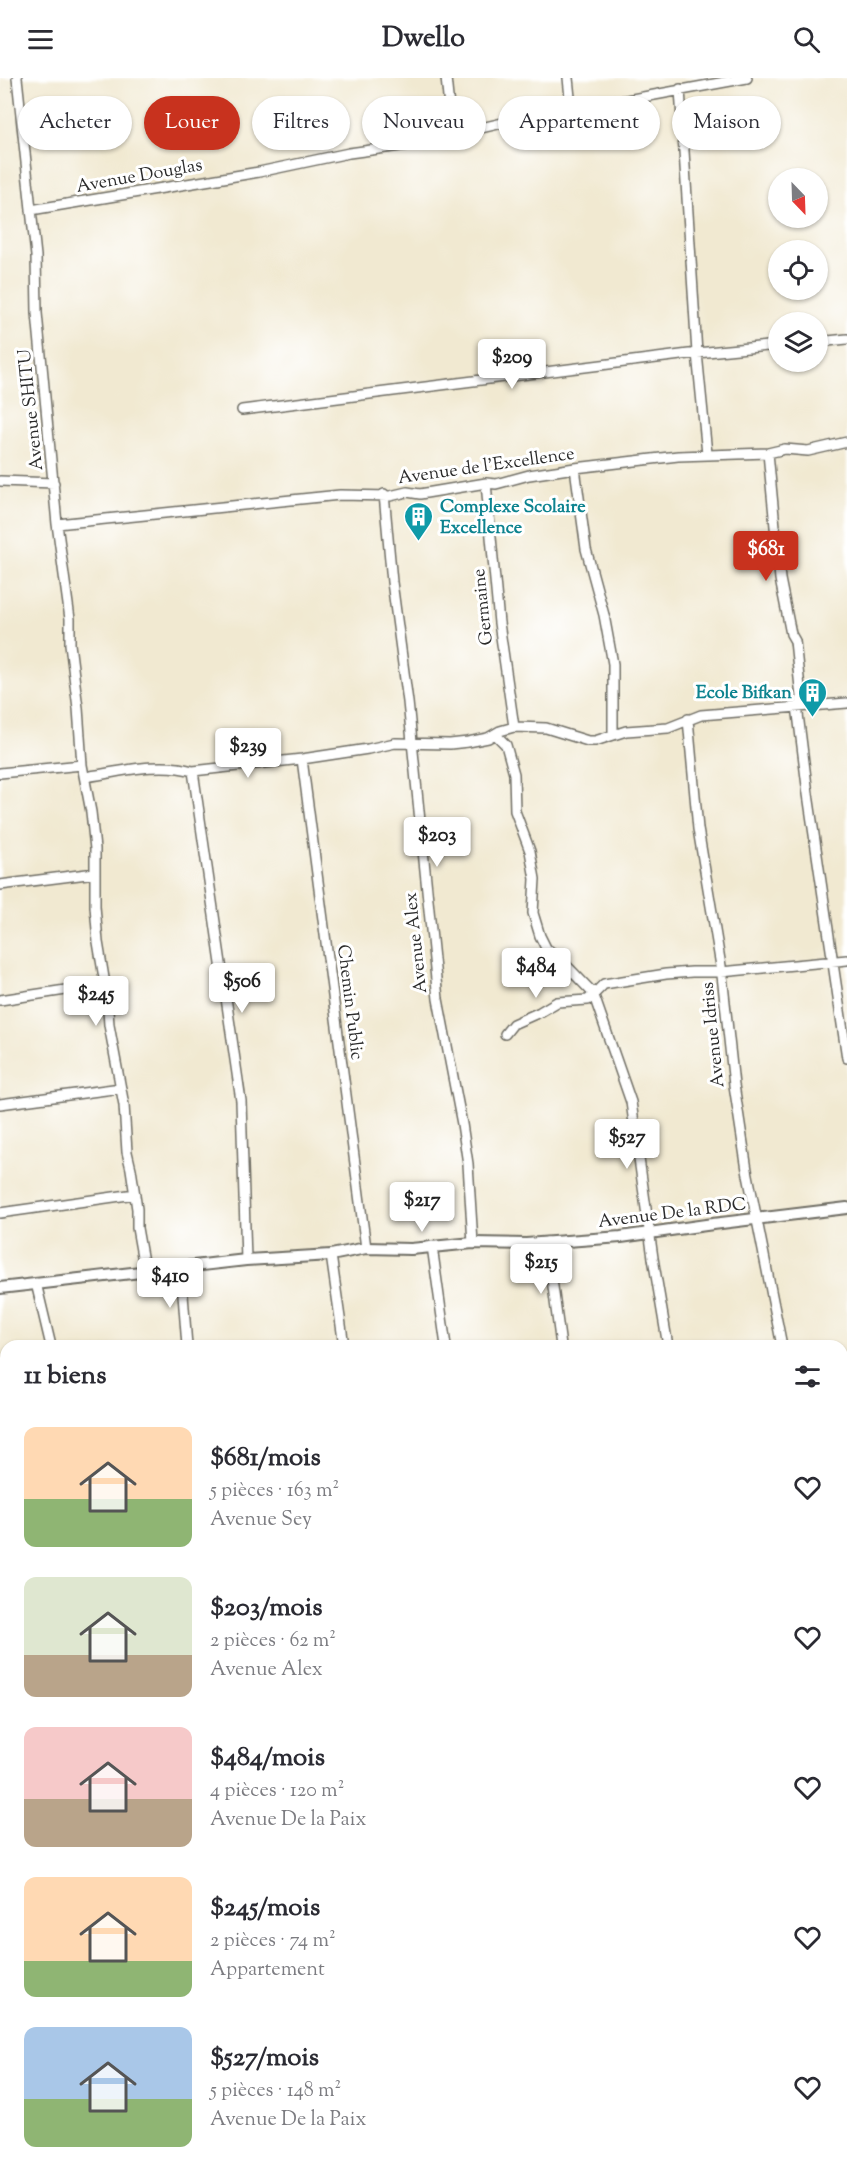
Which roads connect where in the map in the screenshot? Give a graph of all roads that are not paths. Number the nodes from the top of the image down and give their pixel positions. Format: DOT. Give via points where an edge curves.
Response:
graph roads {
  1 [pos="17,78"];
  2 [pos="446,78"];
  3 [pos="568,78"];
  4 [pos="747,78"];
  5 [pos="680,89"];
  6 [pos="448,96"];
  7 [pos="570,96"];
  8 [pos="646,96"];
  9 [pos="371,150"];
  10 [pos="31,210"];
  11 [pos="847,339"];
  12 [pos="828,341"];
  13 [pos="768,346"];
  14 [pos="697,353"];
  15 [pos="243,410"];
  16 [pos="847,442"];
  17 [pos="768,453"];
  18 [pos="707,454"];
  19 [pos="576,468"];
  20 [pos="0,481"];
  21 [pos="54,483"];
  22 [pos="486,483"];
  23 [pos="384,494"];
  24 [pos="57,524"];
  25 [pos="847,703"];
  26 [pos="800,706"];
  27 [pos="688,719"];
  28 [pos="514,727"];
  29 [pos="496,735"];
  30 [pos="613,735"];
  31 [pos="411,744"];
  32 [pos="302,759"];
  33 [pos="82,765"];
  34 [pos="193,771"];
  35 [pos="0,773"];
  36 [pos="85,777"];
  37 [pos="95,873"];
  38 [pos="0,885"];
  39 [pos="847,960"];
  40 [pos="832,962"];
  41 [pos="721,972"];
  42 [pos="105,984"];
  43 [pos="593,993"];
  44 [pos="0,999"];
  45 [pos="505,1034"];
  46 [pos="847,1058"];
  47 [pos="121,1088"];
  48 [pos="0,1104"];
  49 [pos="135,1194"];
  50 [pos="847,1208"];
  51 [pos="0,1213"];
  52 [pos="758,1218"];
  53 [pos="650,1233"];
  54 [pos="547,1242"];
  55 [pos="473,1243"];
  56 [pos="432,1246"];
  57 [pos="366,1248"];
  58 [pos="331,1255"];
  59 [pos="246,1260"];
  60 [pos="181,1269"];
  61 [pos="145,1273"];
  62 [pos="36,1284"];
  63 [pos="0,1288"];
  64 [pos="50,1340"];
  65 [pos="187,1340"];
  66 [pos="343,1340"];
  67 [pos="445,1340"];
  68 [pos="560,1340"];
  69 [pos="667,1340"];
  70 [pos="782,1340"];
  1 -- 10 [label="street, Avenue SHITU"];
  2 -- 6 [label="street"];
  3 -- 7 [label="street"];
  4 -- 5 [label="street, Avenue Douglas"];
  5 -- 8 [label="street, Avenue Douglas"];
  5 -- 14 [label="street"];
  9 -- 10 [label="street, Avenue Douglas"];
  10 -- 21 [label="street, Avenue SHITU"];
  11 -- 12 [label="street"];
  13 -- 14 [label="street"];
  14 -- 15 [label="street"];
  14 -- 18 [label="street"];
  16 -- 17 [label="street, Avenue de l'Excellence" via="808,451 785,449"];
  17 -- 18 [label="street, Avenue de l'Excellence"];
  17 -- 26 [label="street" via="780,579 795,641"];
  18 -- 19 [label="street, Avenue de l'Excellence"];
  19 -- 22 [label="street, Avenue de l'Excellence"];
  19 -- 30 [label="street" via="586,549 613,664"];
  20 -- 21 [label="street"];
  21 -- 24 [label="street, Avenue SHITU"];
  22 -- 23 [label="street, Avenue de l'Excellence" via="420,494"];
  22 -- 28 [label="street, Germaine" via="499,623"];
  23 -- 24 [label="street, Avenue de l'Excellence" via="340,495"];
  23 -- 31 [label="street, Avenue Alex"];
  24 -- 33 [label="street, Avenue SHITU" via="70,619"];
  25 -- 26 [label="street"];
  26 -- 27 [label="street"];
  26 -- 40 [label="street"];
  27 -- 30 [label="street" via="668,728"];
  27 -- 41 [label="street, Avenue Idriss" via="698,829"];
  28 -- 29 [label="street"];
  28 -- 30 [label="street" via="546,728 588,741"];
  29 -- 31 [label="street" via="450,744"];
  29 -- 43 [label="street" via="506,745 514,774 515,811 530,851 535,879 533,913 540,936 546,948"];
  31 -- 32 [label="street" via="395,743"];
  31 -- 55 [label="street, Avenue Alex" via="438,999 468,1164"];
  32 -- 34 [label="street"];
  32 -- 57 [label="street, Chemin Public"];
  33 -- 35 [label="street"];
  33 -- 36 [label="street, Avenue SHITU"];
  34 -- 36 [label="street" via="157,768"];
  34 -- 59 [label="street" via="242,1101"];
  36 -- 37 [label="street, Avenue SHITU"];
  37 -- 38 [label="street"];
  37 -- 42 [label="street, Avenue SHITU" via="98,942"];
  39 -- 40 [label="street"];
  40 -- 41 [label="street"];
  40 -- 46 [label="street"];
  41 -- 43 [label="street" via="604,984"];
  41 -- 52 [label="street, Avenue Idriss" via="737,1106"];
  42 -- 44 [label="street"];
  42 -- 47 [label="street, Avenue SHITU"];
  43 -- 45 [label="street" via="588,1000 557,1002 513,1024"];
  43 -- 53 [label="street" via="631,1102"];
  47 -- 48 [label="street"];
  47 -- 49 [label="street, Avenue SHITU"];
  49 -- 51 [label="street"];
  49 -- 61 [label="street, Avenue SHITU"];
  50 -- 52 [label="street, Avenue De la RDC"];
  52 -- 53 [label="street, Avenue De la RDC"];
  52 -- 70 [label="street, Avenue Idriss"];
  53 -- 54 [label="street, Avenue De la RDC"];
  53 -- 69 [label="street"];
  54 -- 55 [label="street, Avenue De la RDC"];
  54 -- 68 [label="street"];
  55 -- 56 [label="street, Avenue De la RDC"];
  56 -- 57 [label="street, Avenue De la RDC"];
  56 -- 67 [label="street"];
  57 -- 58 [label="street, Avenue De la RDC"];
  58 -- 59 [label="street, Avenue De la RDC"];
  58 -- 66 [label="street"];
  59 -- 60 [label="street, Avenue De la RDC"];
  60 -- 61 [label="street, Avenue De la RDC"];
  60 -- 65 [label="street"];
  61 -- 62 [label="street, Avenue De la RDC"];
  62 -- 63 [label="street, Avenue De la RDC"];
  62 -- 64 [label="street"];
}
